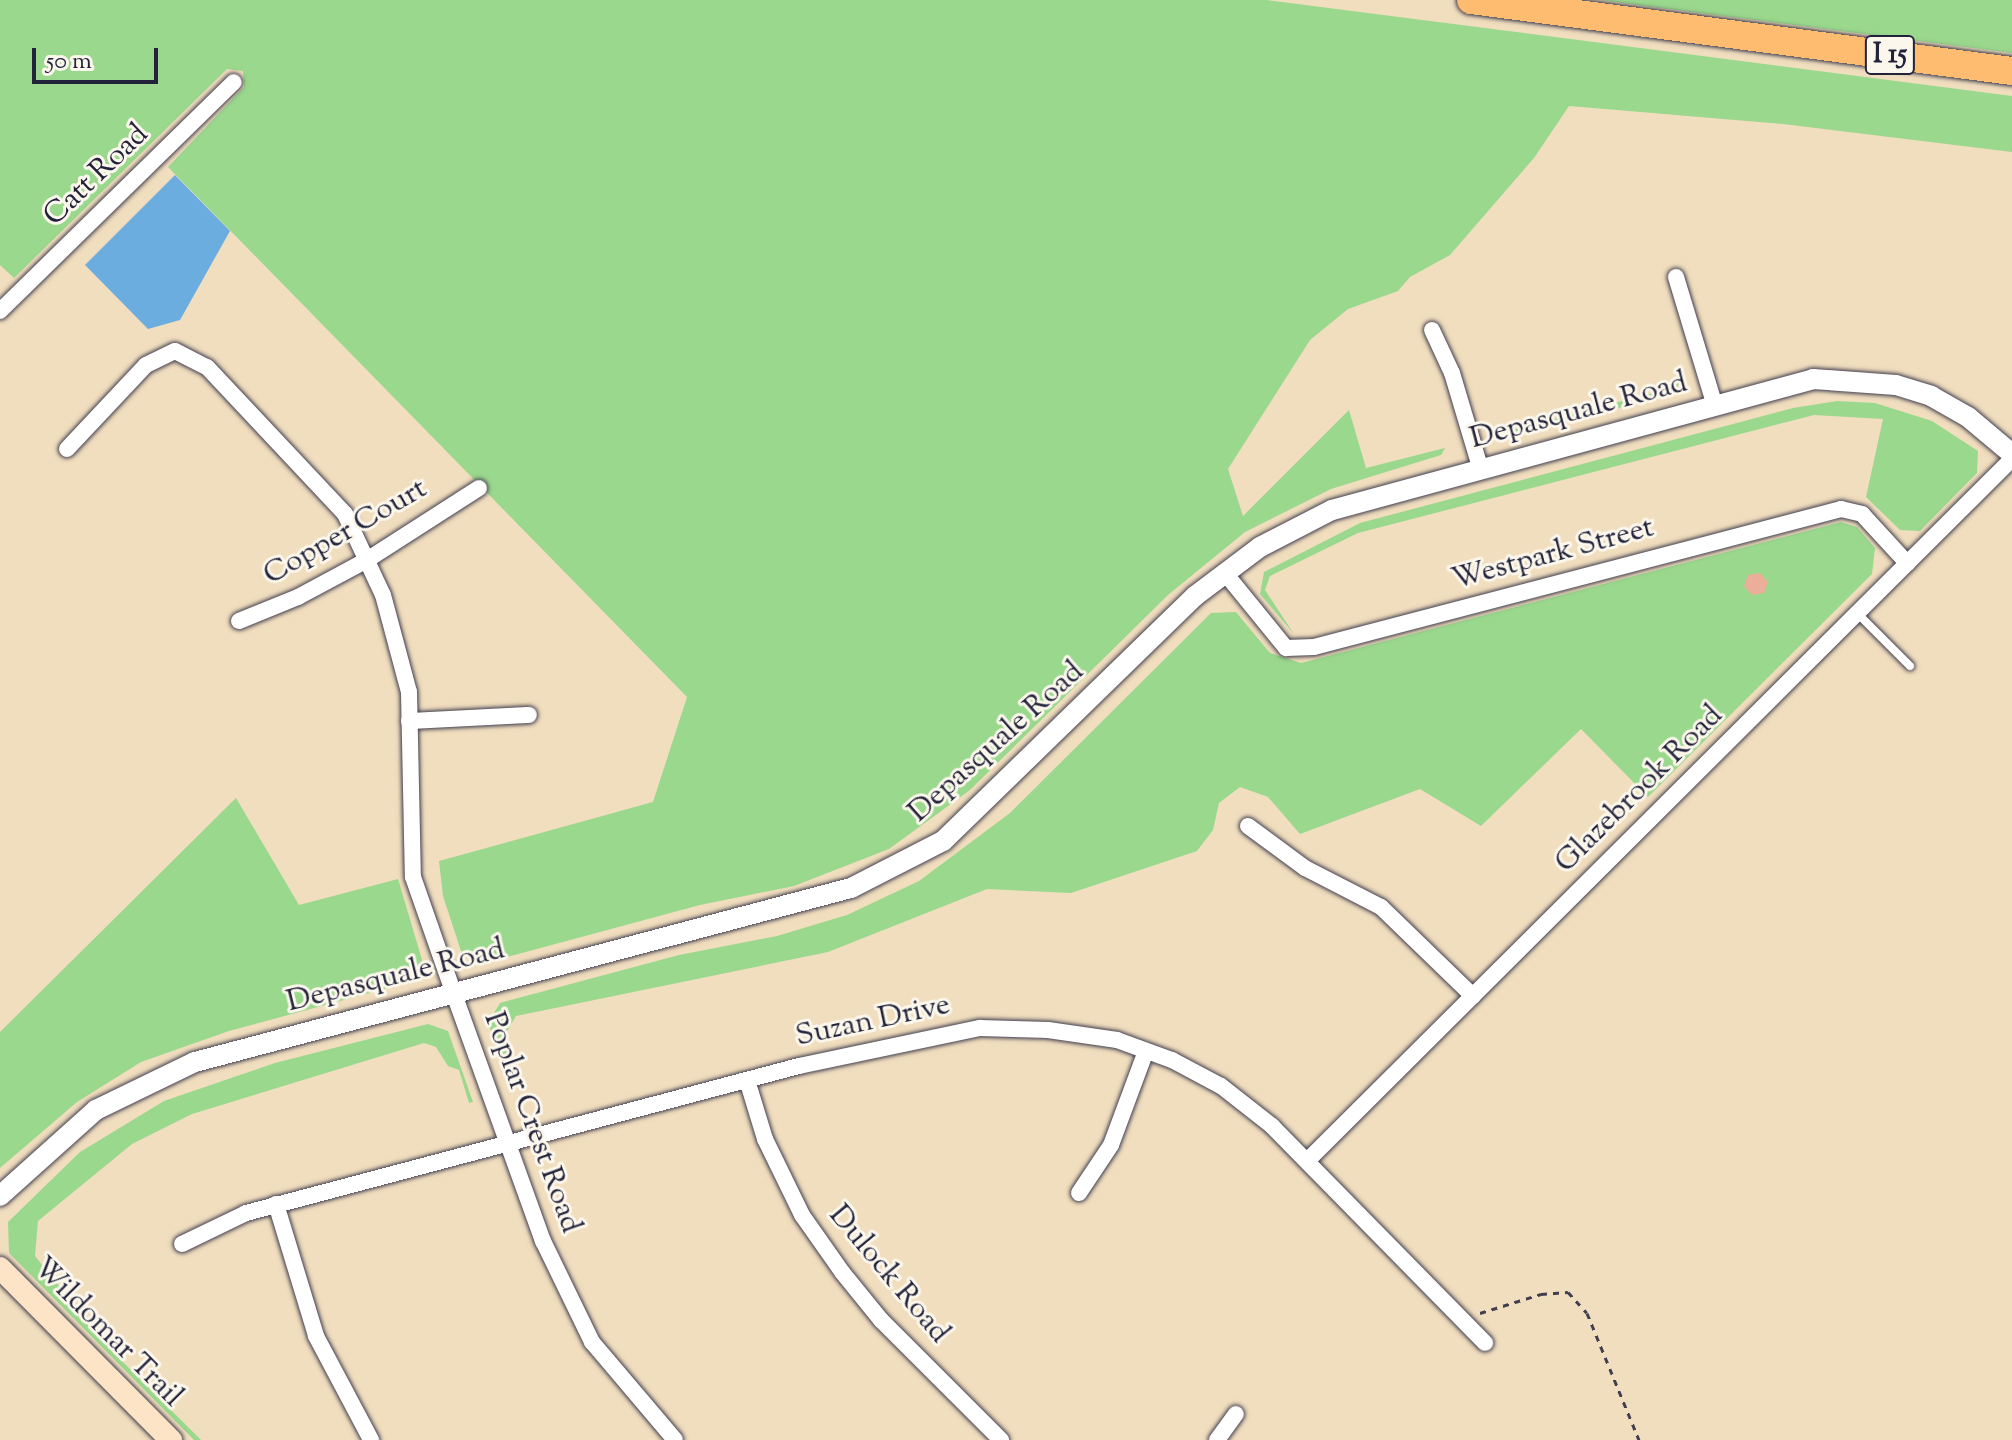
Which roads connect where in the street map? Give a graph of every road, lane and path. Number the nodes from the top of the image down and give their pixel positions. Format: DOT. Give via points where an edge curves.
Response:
graph roads {
  1 [pos="1471,0"];
  2 [pos="2012,71"];
  3 [pos="234,82"];
  4 [pos="1676,277"];
  5 [pos="0,311"];
  6 [pos="1432,330"];
  7 [pos="1715,406"];
  8 [pos="67,449"];
  9 [pos="2012,456"];
  10 [pos="1481,470"];
  11 [pos="479,488"];
  12 [pos="367,560"];
  13 [pos="1907,563"];
  14 [pos="1225,573"];
  15 [pos="1857,613"];
  16 [pos="239,621"];
  17 [pos="1910,666"];
  18 [pos="529,715"];
  19 [pos="409,721"];
  20 [pos="1248,826"];
  21 [pos="454,994"];
  22 [pos="1473,996"];
  23 [pos="1146,1051"];
  24 [pos="747,1080"];
  25 [pos="507,1143"];
  26 [pos="1307,1161"];
  27 [pos="1079,1193"];
  28 [pos="0,1196"];
  29 [pos="276,1204"];
  30 [pos="182,1244"];
  31 [pos="0,1268"];
  32 [pos="1460,1317"];
  33 [pos="1485,1343"];
  34 [pos="1236,1414"];
  35 [pos="171,1440"];
  36 [pos="371,1440"];
  37 [pos="675,1440"];
  38 [pos="1001,1440"];
  39 [pos="1217,1440"];
  40 [pos="1639,1440"];
  1 -- 2 [label="highway, I 15"];
  3 -- 5 [label="street, Catt Road"];
  4 -- 7 [label="street"];
  6 -- 10 [label="street" via="1452,373"];
  7 -- 9 [label="street, Depasquale Road" via="1813,379 1896,385 1968,417"];
  7 -- 10 [label="street, Depasquale Road"];
  8 -- 12 [label="street, Poplar Crest Road" via="146,365 175,351 207,367 345,514"];
  9 -- 13 [label="street, Glazebrook Road"];
  10 -- 14 [label="street, Depasquale Road" via="1332,510 1260,547"];
  11 -- 12 [label="street, Copper Court"];
  12 -- 16 [label="street, Copper Court"];
  12 -- 19 [label="street, Poplar Crest Road" via="383,595 405,678"];
  13 -- 14 [label="street, Westpark Street" via="1862,514 1841,509 1314,647 1286,648"];
  13 -- 15 [label="street, Glazebrook Road"];
  14 -- 21 [label="street, Depasquale Road" via="943,841 851,888 796,906"];
  15 -- 17 [label="lane"];
  15 -- 22 [label="street, Glazebrook Road"];
  18 -- 19 [label="street"];
  19 -- 21 [label="street, Poplar Crest Road" via="413,877"];
  20 -- 22 [label="street" via="1305,868 1381,907"];
  21 -- 25 [label="street, Poplar Crest Road"];
  21 -- 28 [label="street, Depasquale Road" via="195,1062 96,1110"];
  22 -- 26 [label="street, Glazebrook Road"];
  23 -- 24 [label="street, Suzan Drive" via="1117,1040 1048,1030 980,1028"];
  23 -- 26 [label="street, Suzan Drive" via="1221,1086"];
  23 -- 27 [label="street" via="1111,1145"];
  24 -- 25 [label="street, Suzan Drive"];
  24 -- 38 [label="street, Dulock Road" via="765,1139 802,1215 842,1272 881,1320"];
  25 -- 29 [label="street, Suzan Drive"];
  25 -- 37 [label="street, Poplar Crest Road" via="543,1241 592,1342"];
  26 -- 32 [label="street, Suzan Drive"];
  29 -- 30 [label="street, Suzan Drive"];
  29 -- 36 [label="street" via="316,1336"];
  31 -- 35 [label="main road, Wildomar Trail"];
  32 -- 33 [label="street, Suzan Drive"];
  32 -- 40 [label="path" via="1541,1294 1568,1292 1587,1313"];
  34 -- 39 [label="street"];
}
